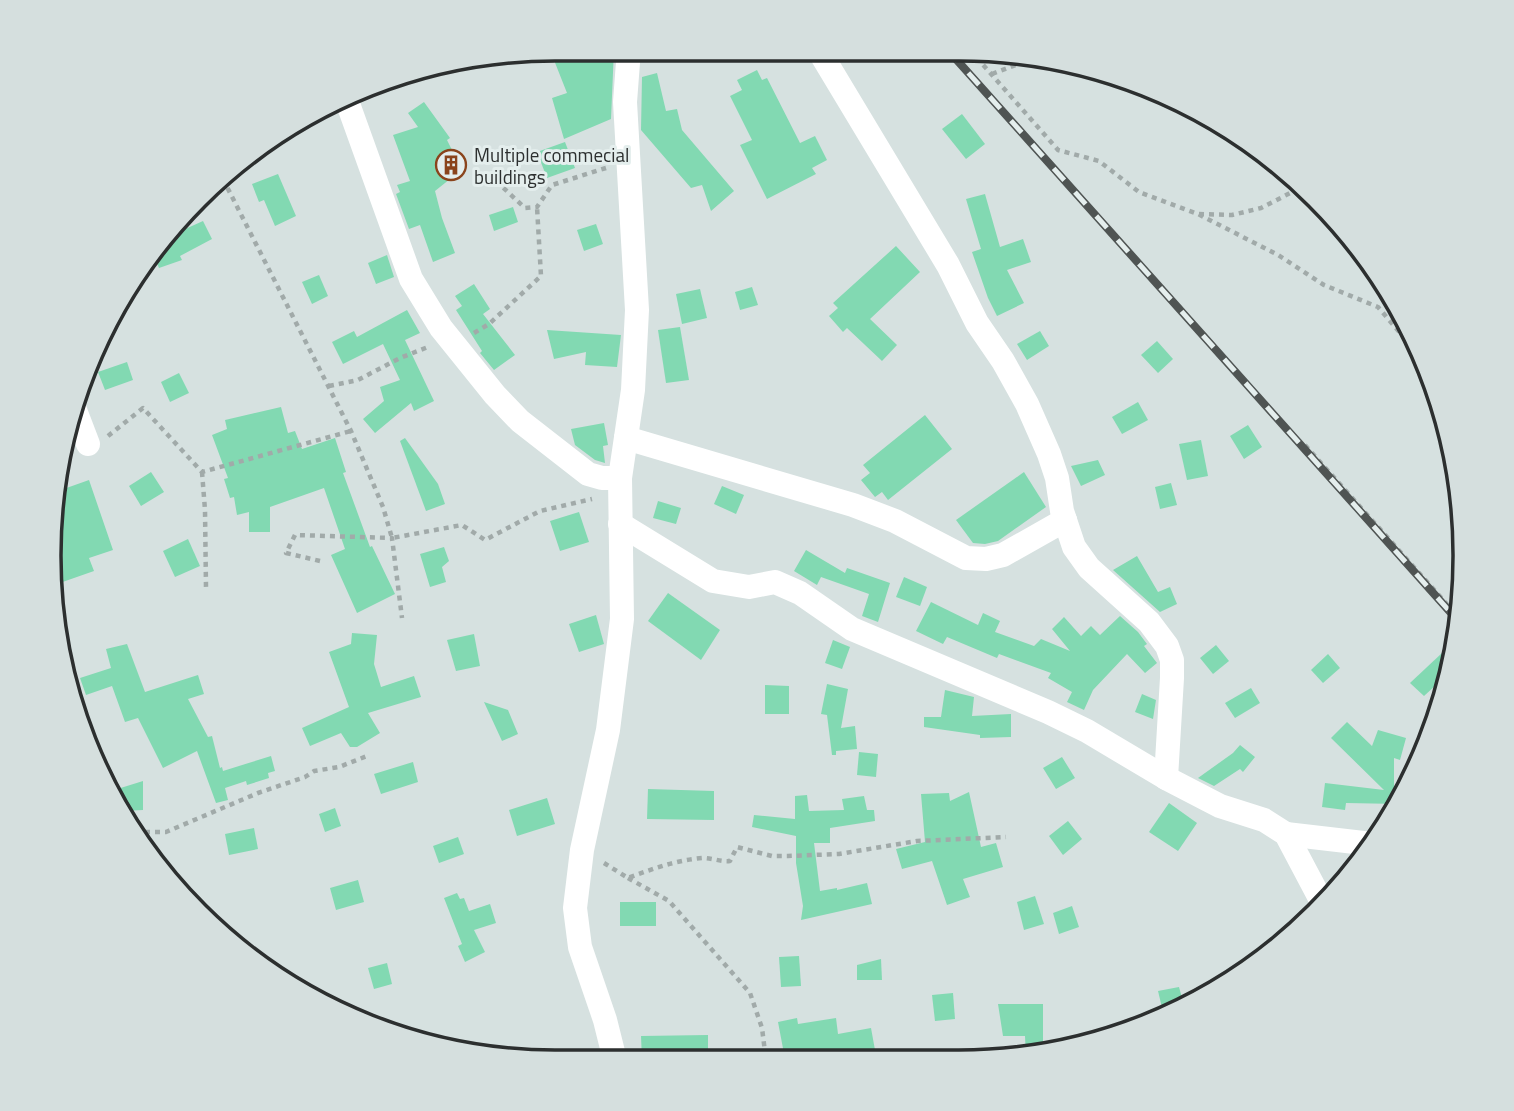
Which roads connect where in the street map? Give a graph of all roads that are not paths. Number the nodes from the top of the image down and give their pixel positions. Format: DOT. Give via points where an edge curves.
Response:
graph roads {
  1 [pos="628,61"];
  2 [pos="825,61"];
  3 [pos="349,107"];
  4 [pos="80,422"];
  5 [pos="626,438"];
  6 [pos="89,444"];
  7 [pos="620,485"];
  8 [pos="1065,520"];
  9 [pos="620,524"];
  10 [pos="1166,778"];
  11 [pos="1286,834"];
  12 [pos="1360,843"];
  13 [pos="1318,894"];
  14 [pos="612,1050"];
  1 -- 5 [label="street" via="625,102 637,310"];
  2 -- 8 [label="street" via="1027,404 1053,466"];
  3 -- 7 [label="street" via="411,279 441,328 520,421 588,474"];
  4 -- 6 [label="street"];
  5 -- 7 [label="street"];
  5 -- 8 [label="street" via="853,505 966,558 1003,555"];
  7 -- 9 [label="street"];
  8 -- 10 [label="street" via="1074,547 1089,568 1149,622 1167,646 1172,678"];
  9 -- 10 [label="street" via="713,581 749,587 775,582 800,593 852,629 1077,726"];
  9 -- 14 [label="street" via="622,619 608,730 582,850 575,908 580,947"];
  10 -- 11 [label="street"];
  11 -- 12 [label="street"];
  11 -- 13 [label="street"];
}
